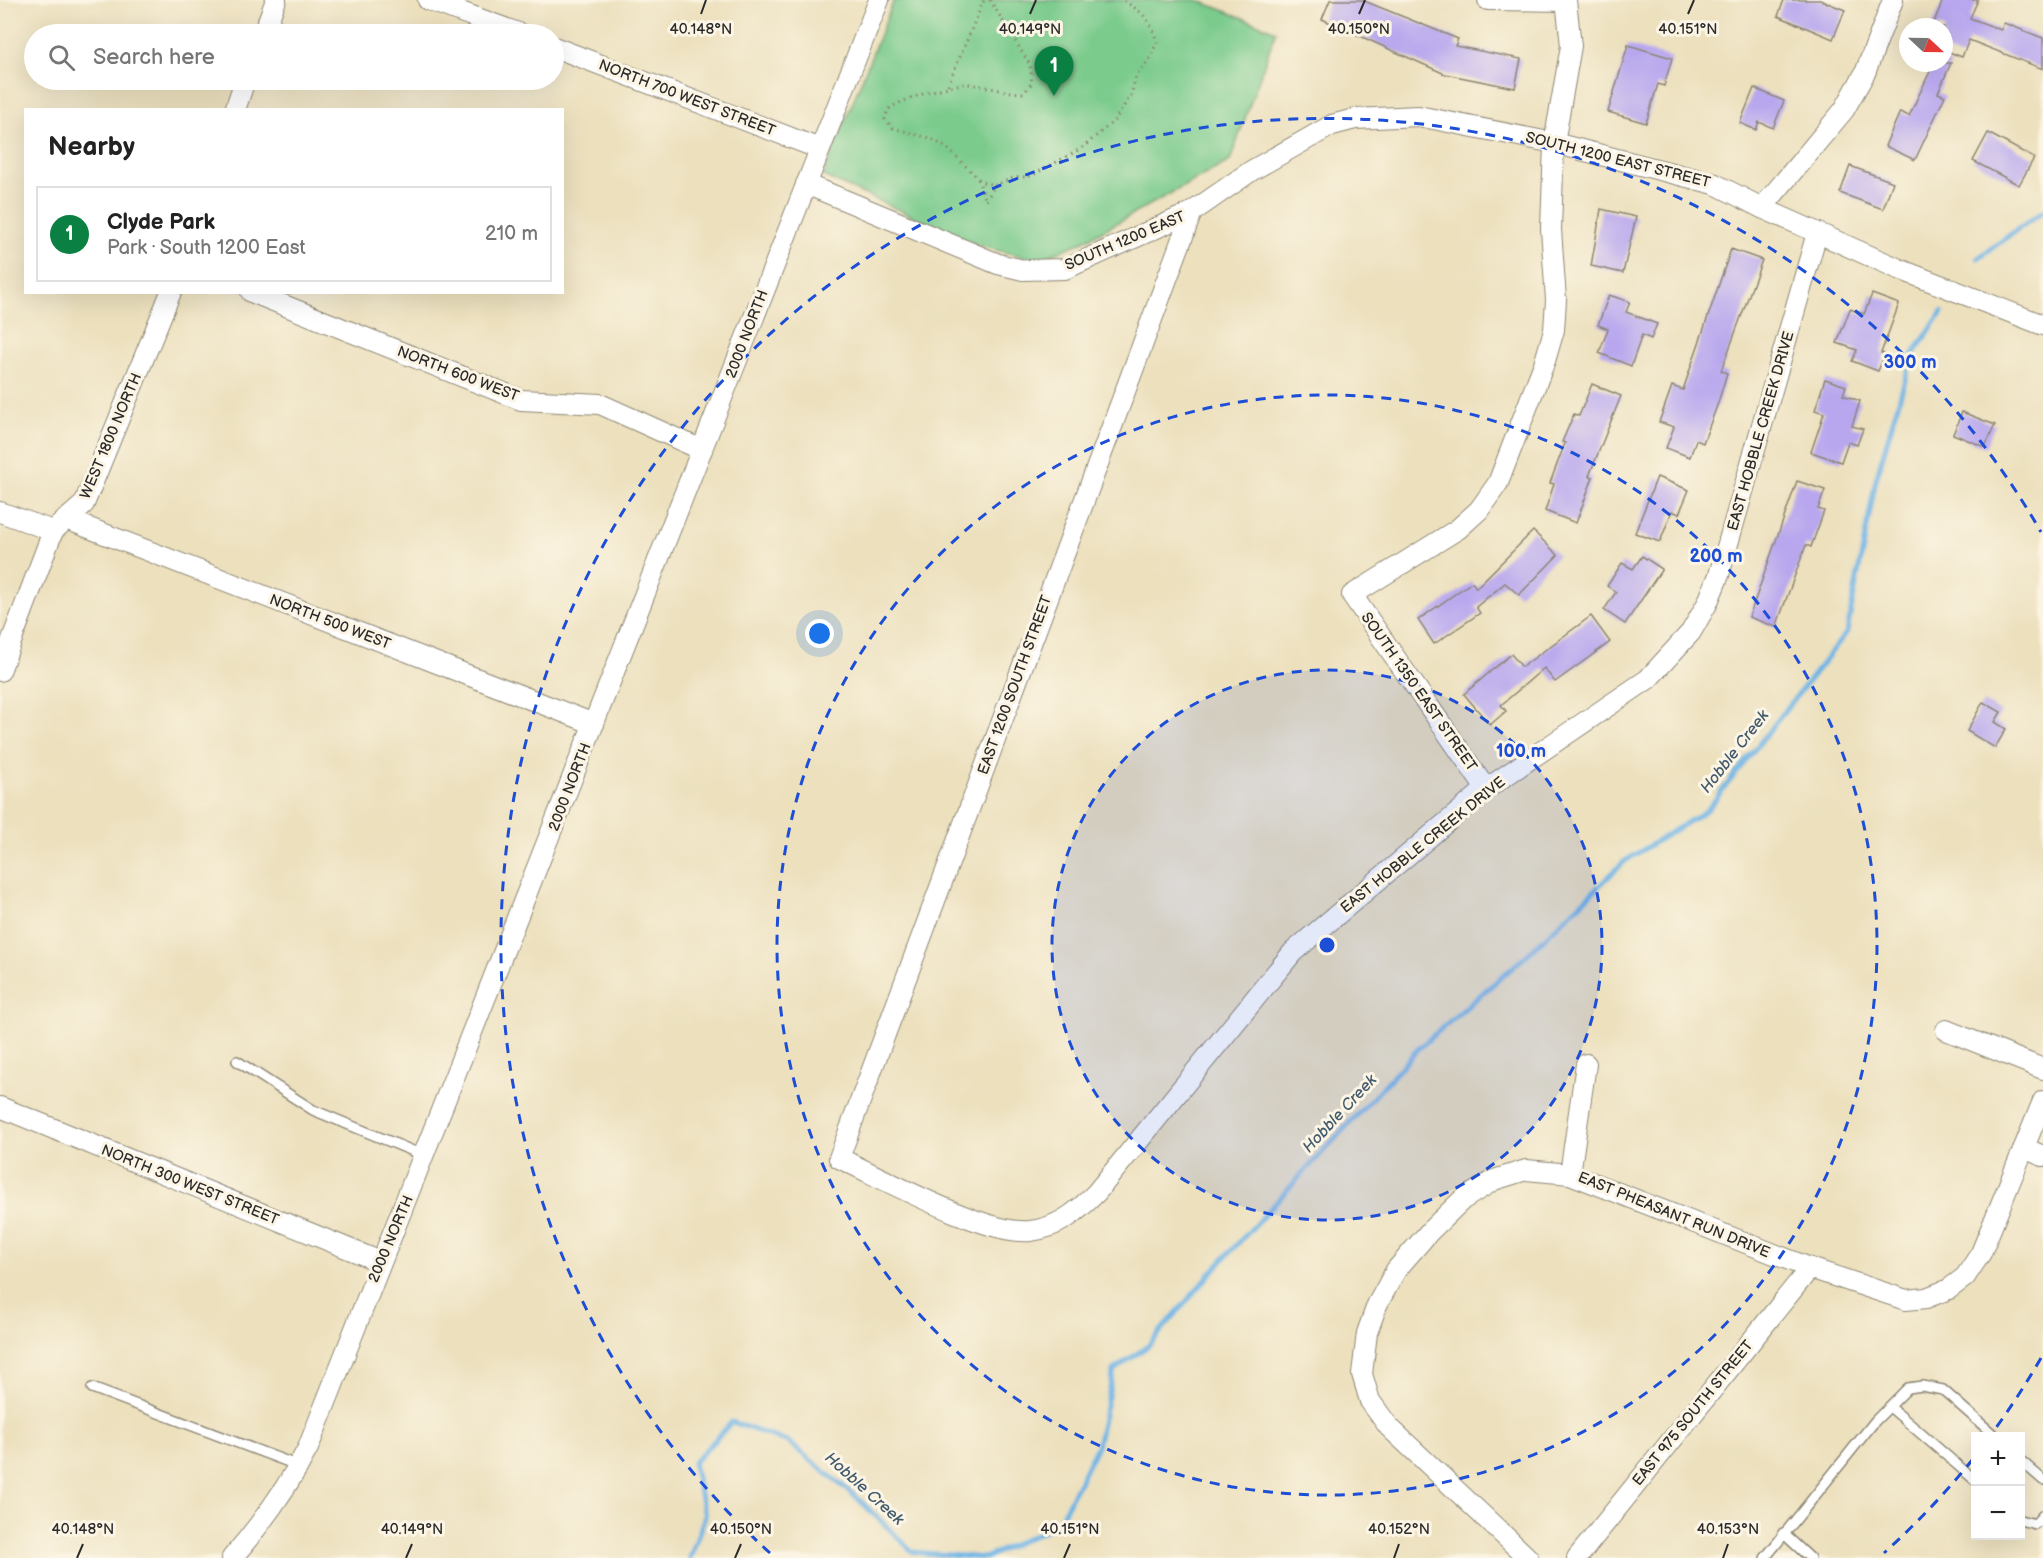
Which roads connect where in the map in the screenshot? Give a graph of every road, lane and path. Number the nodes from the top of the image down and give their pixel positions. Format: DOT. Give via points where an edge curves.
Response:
graph roads {
  1 [pos="276,0"];
  2 [pos="428,0"];
  3 [pos="879,0"];
  4 [pos="984,0"];
  5 [pos="990,0"];
  6 [pos="1122,0"];
  7 [pos="1488,0"];
  8 [pos="1893,0"];
  9 [pos="1566,1"];
  10 [pos="267,24"];
  11 [pos="494,24"];
  12 [pos="564,51"];
  13 [pos="948,85"];
  14 [pos="242,90"];
  15 [pos="236,108"];
  16 [pos="1554,142"];
  17 [pos="820,149"];
  18 [pos="977,177"];
  19 [pos="806,184"];
  20 [pos="995,185"];
  21 [pos="1762,208"];
  22 [pos="1192,212"];
  23 [pos="1817,233"];
  24 [pos="170,294"];
  25 [pos="255,294"];
  26 [pos="2043,325"];
  27 [pos="702,450"];
  28 [pos="0,512"];
  29 [pos="60,525"];
  30 [pos="0,671"];
  31 [pos="594,724"];
  32 [pos="1486,789"];
  33 [pos="1946,1029"];
  34 [pos="237,1061"];
  35 [pos="1586,1064"];
  36 [pos="2043,1068"];
  37 [pos="2043,1101"];
  38 [pos="0,1107"];
  39 [pos="2024,1148"];
  40 [pos="425,1156"];
  41 [pos="2043,1156"];
  42 [pos="839,1158"];
  43 [pos="1570,1174"];
  44 [pos="381,1262"];
  45 [pos="1810,1268"];
  46 [pos="92,1388"];
  47 [pos="1890,1407"];
  48 [pos="1989,1432"];
  49 [pos="2025,1464"];
  50 [pos="299,1466"];
  51 [pos="1971,1477"];
  52 [pos="2043,1480"];
  53 [pos="2043,1515"];
  54 [pos="2025,1521"];
  55 [pos="1783,1533"];
  56 [pos="232,1558"];
  57 [pos="1528,1558"];
  58 [pos="1576,1558"];
  59 [pos="1765,1558"];
  60 [pos="1810,1558"];
  1 -- 10 [label="street"];
  2 -- 11 [label="street"];
  3 -- 17 [label="street, 2000 NORTH"];
  4 -- 13 [label="path"];
  5 -- 13 [label="path" via="1030,65 1032,83 1024,93"];
  6 -- 20 [label="path" via="1151,23 1157,42 1114,121 1082,148 1032,176"];
  7 -- 9 [label="street"];
  8 -- 21 [label="street" via="1865,73 1844,110"];
  9 -- 16 [label="street" via="1571,46"];
  12 -- 17 [label="street, NORTH 700 WEST STREET"];
  13 -- 18 [label="path" via="899,102 887,111 885,119 893,128 932,139 947,148"];
  14 -- 15 [label="street"];
  16 -- 21 [label="street, SOUTH 1200 EAST STREET" via="1715,184"];
  16 -- 22 [label="street, SOUTH 1200 EAST STREET" via="1418,116 1355,119 1306,137 1230,183"];
  16 -- 32 [label="street, SOUTH 1350 EAST STREET" via="1554,330 1498,483 1479,510 1458,529 1352,595"];
  17 -- 19 [label="street, 2000 NORTH"];
  18 -- 20 [label="path"];
  18 -- 20 [label="path" via="986,201"];
  19 -- 22 [label="street, SOUTH 1200 EAST" via="987,260 1023,270 1065,269"];
  19 -- 27 [label="street, 2000 NORTH"];
  21 -- 23 [label="street, SOUTH 1200 EAST STREET"];
  22 -- 42 [label="street, EAST 1200 SOUTH STREET"];
  23 -- 26 [label="street, SOUTH 1200 EAST STREET"];
  23 -- 32 [label="street, EAST HOBBLE CREEK DRIVE" via="1719,575 1702,614 1682,645 1648,679"];
  24 -- 29 [label="street, WEST 1800 NORTH" via="84,504"];
  25 -- 27 [label="street, NORTH 600 WEST" via="521,400 600,404"];
  27 -- 31 [label="street, 2000 NORTH"];
  28 -- 29 [label="street, NORTH 500 WEST"];
  29 -- 30 [label="street, WEST 1800 NORTH"];
  29 -- 31 [label="street, NORTH 500 WEST"];
  31 -- 40 [label="street, 2000 NORTH"];
  32 -- 42 [label="street, EAST HOBBLE CREEK DRIVE" via="1293,952 1096,1193 1077,1212 1055,1225 1030,1231 1004,1230 978,1222"];
  33 -- 36 [label="street"];
  34 -- 40 [label="lane" via="313,1110"];
  35 -- 43 [label="street"];
  37 -- 39 [label="street, EAST PHEASANT RUN DRIVE"];
  38 -- 44 [label="street, NORTH 300 WEST STREET"];
  39 -- 41 [label="street"];
  39 -- 45 [label="street, EAST PHEASANT RUN DRIVE" via="1982,1253 1965,1277 1949,1289 1926,1298 1906,1300"];
  40 -- 44 [label="street, 2000 NORTH"];
  43 -- 45 [label="street, EAST PHEASANT RUN DRIVE"];
  43 -- 57 [label="street, EAST PHEASANT RUN DRIVE" via="1526,1170 1494,1180 1462,1200 1396,1270 1370,1324 1362,1374 1370,1401 1389,1427"];
  44 -- 50 [label="street, 2000 NORTH"];
  45 -- 58 [label="street, EAST 975 SOUTH STREET"];
  46 -- 50 [label="lane"];
  47 -- 48 [label="lane" via="1908,1388 1943,1390"];
  47 -- 51 [label="lane"];
  47 -- 55 [label="lane"];
  49 -- 52 [label="lane"];
  50 -- 56 [label="street, 2000 NORTH" via="268,1515"];
  53 -- 54 [label="lane" via="2035,1524"];
  55 -- 59 [label="lane"];
  55 -- 60 [label="lane"];
}
